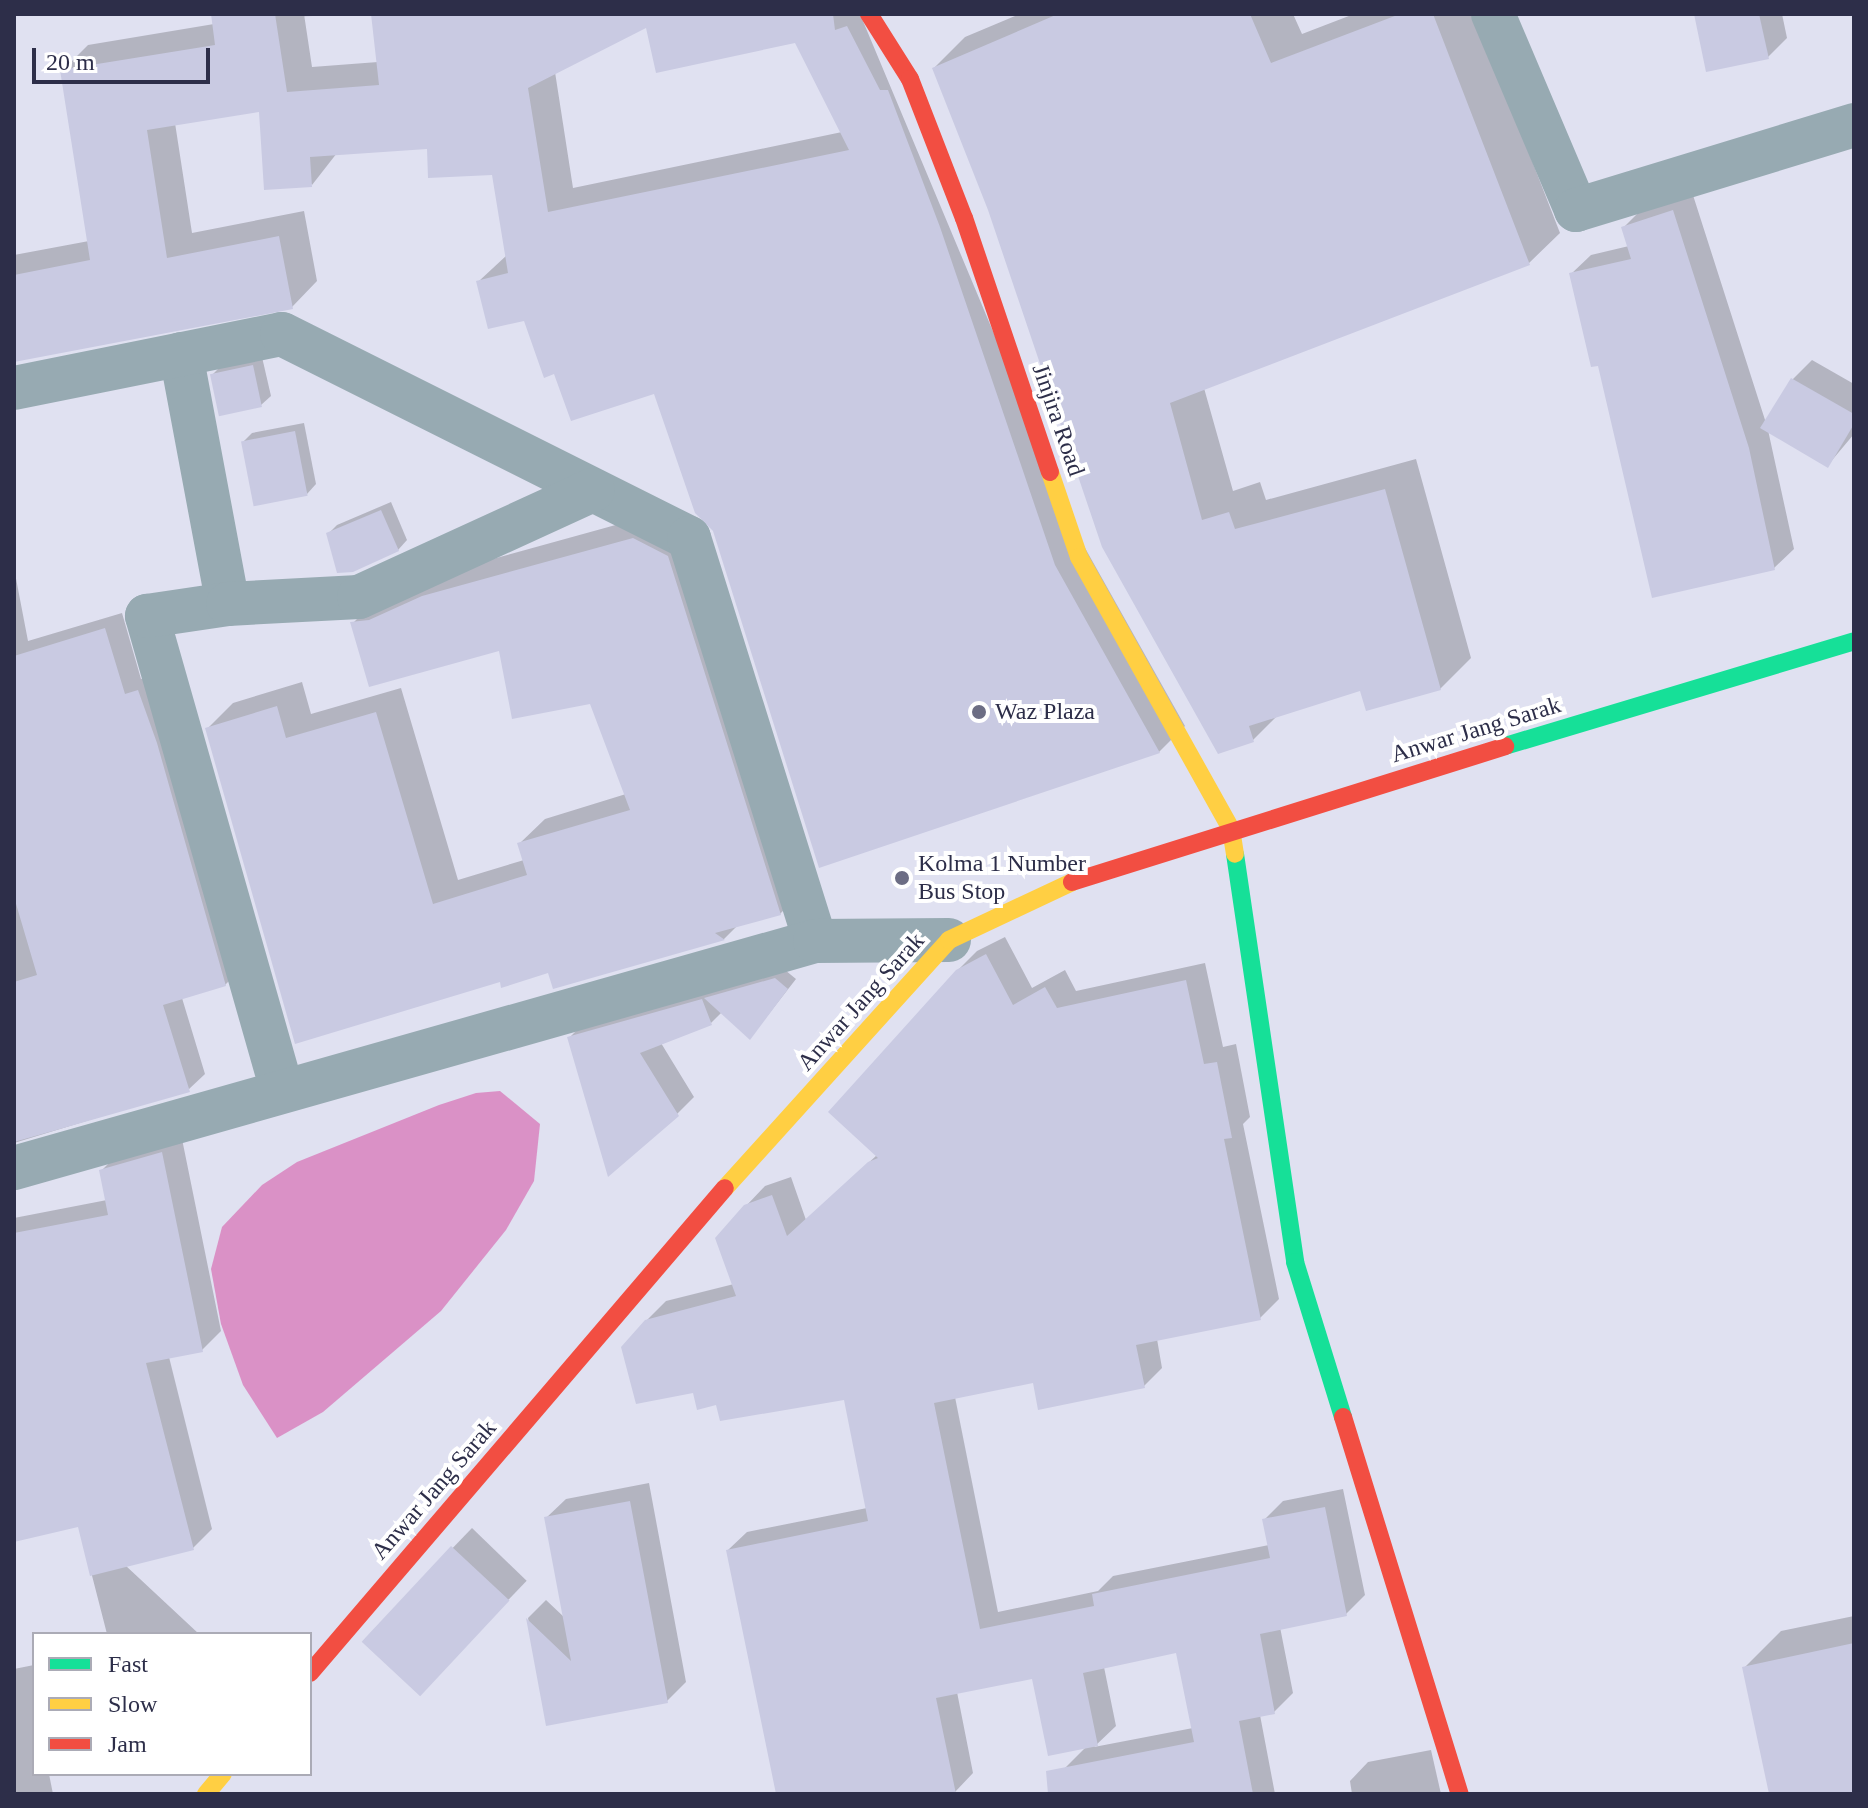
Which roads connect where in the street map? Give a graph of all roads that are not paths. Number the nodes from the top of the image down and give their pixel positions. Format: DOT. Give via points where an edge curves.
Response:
graph roads {
  1 [pos="1493,14"];
  2 [pos="875,16"];
  3 [pos="1854,125"];
  4 [pos="181,354"];
  5 [pos="14,388"];
  6 [pos="593,490"];
  7 [pos="228,604"];
  8 [pos="1854,641"];
  9 [pos="1231,829"];
  10 [pos="949,940"];
  11 [pos="815,941"];
  12 [pos="282,1090"];
  13 [pos="14,1168"];
  14 [pos="312,1671"];
  15 [pos="221,1776"];
  16 [pos="206,1794"];
  17 [pos="1460,1794"];
  1 -- 3 [label="street" via="1576,210"];
  2 -- 9 [label="main road, Jinjira Road" via="910,79 964,218 1079,557"];
  4 -- 5 [label="street"];
  4 -- 6 [label="street" via="282,334"];
  4 -- 7 [label="street"];
  6 -- 7 [label="street" via="359,597"];
  6 -- 11 [label="street" via="689,538"];
  7 -- 12 [label="street" via="147,616"];
  8 -- 9 [label="main road, Anwar Jang Sarak"];
  9 -- 10 [label="main road, Anwar Jang Sarak" via="1048,890"];
  9 -- 17 [label="main road" via="1295,1262"];
  10 -- 11 [label="street"];
  10 -- 14 [label="main road, Anwar Jang Sarak" via="703,1213"];
  11 -- 12 [label="street"];
  12 -- 13 [label="street"];
  15 -- 16 [label="main road"];
}
